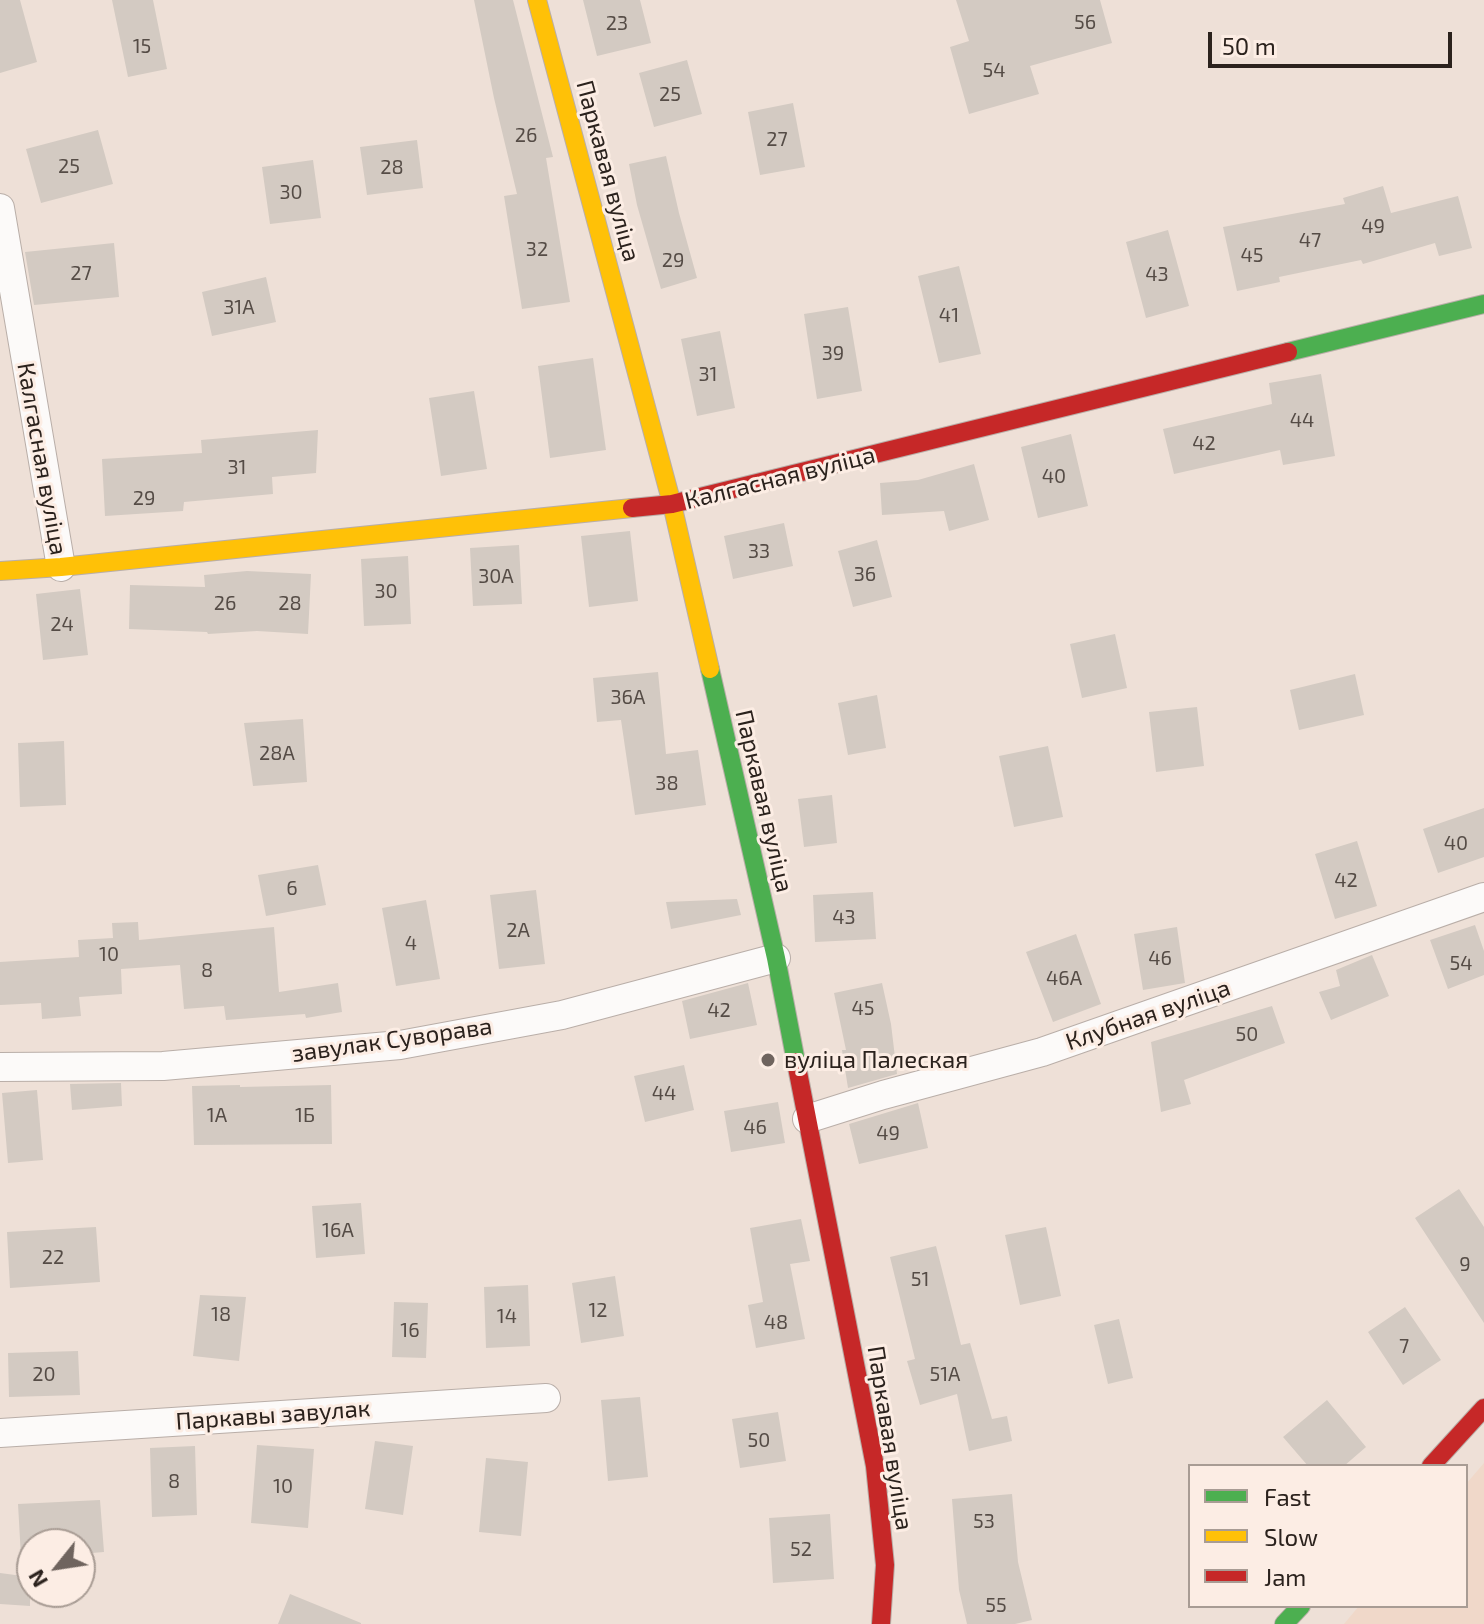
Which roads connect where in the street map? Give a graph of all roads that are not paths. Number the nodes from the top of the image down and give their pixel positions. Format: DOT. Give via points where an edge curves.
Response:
graph roads {
  1 [pos="537,0"];
  2 [pos="0,208"];
  3 [pos="1484,304"];
  4 [pos="672,504"];
  5 [pos="61,567"];
  6 [pos="0,571"];
  7 [pos="1484,897"];
  8 [pos="776,958"];
  9 [pos="0,1067"];
  10 [pos="807,1119"];
  11 [pos="546,1398"];
  12 [pos="1484,1408"];
  13 [pos="0,1433"];
  14 [pos="1433,1464"];
  15 [pos="1299,1608"];
  16 [pos="881,1624"];
  17 [pos="1284,1624"];
  1 -- 4 [label="main road, Паркавая вуліца"];
  2 -- 5 [label="street, Калгасная вуліца"];
  3 -- 4 [label="main road, Калгасная вуліца"];
  4 -- 5 [label="main road, Калгасная вуліца"];
  4 -- 8 [label="main road, Паркавая вуліца"];
  5 -- 6 [label="main road, Калгасная вуліца"];
  7 -- 10 [label="street, Клубная вуліца" via="1042,1052"];
  8 -- 9 [label="street, завулак Суворава" via="562,1015 400,1045 163,1066"];
  8 -- 10 [label="main road, Паркавая вуліца"];
  10 -- 16 [label="main road, Паркавая вуліца" via="875,1466 885,1565"];
  11 -- 13 [label="street, Паркавы завулак"];
  12 -- 14 [label="main road"];
  15 -- 17 [label="main road"];
}
